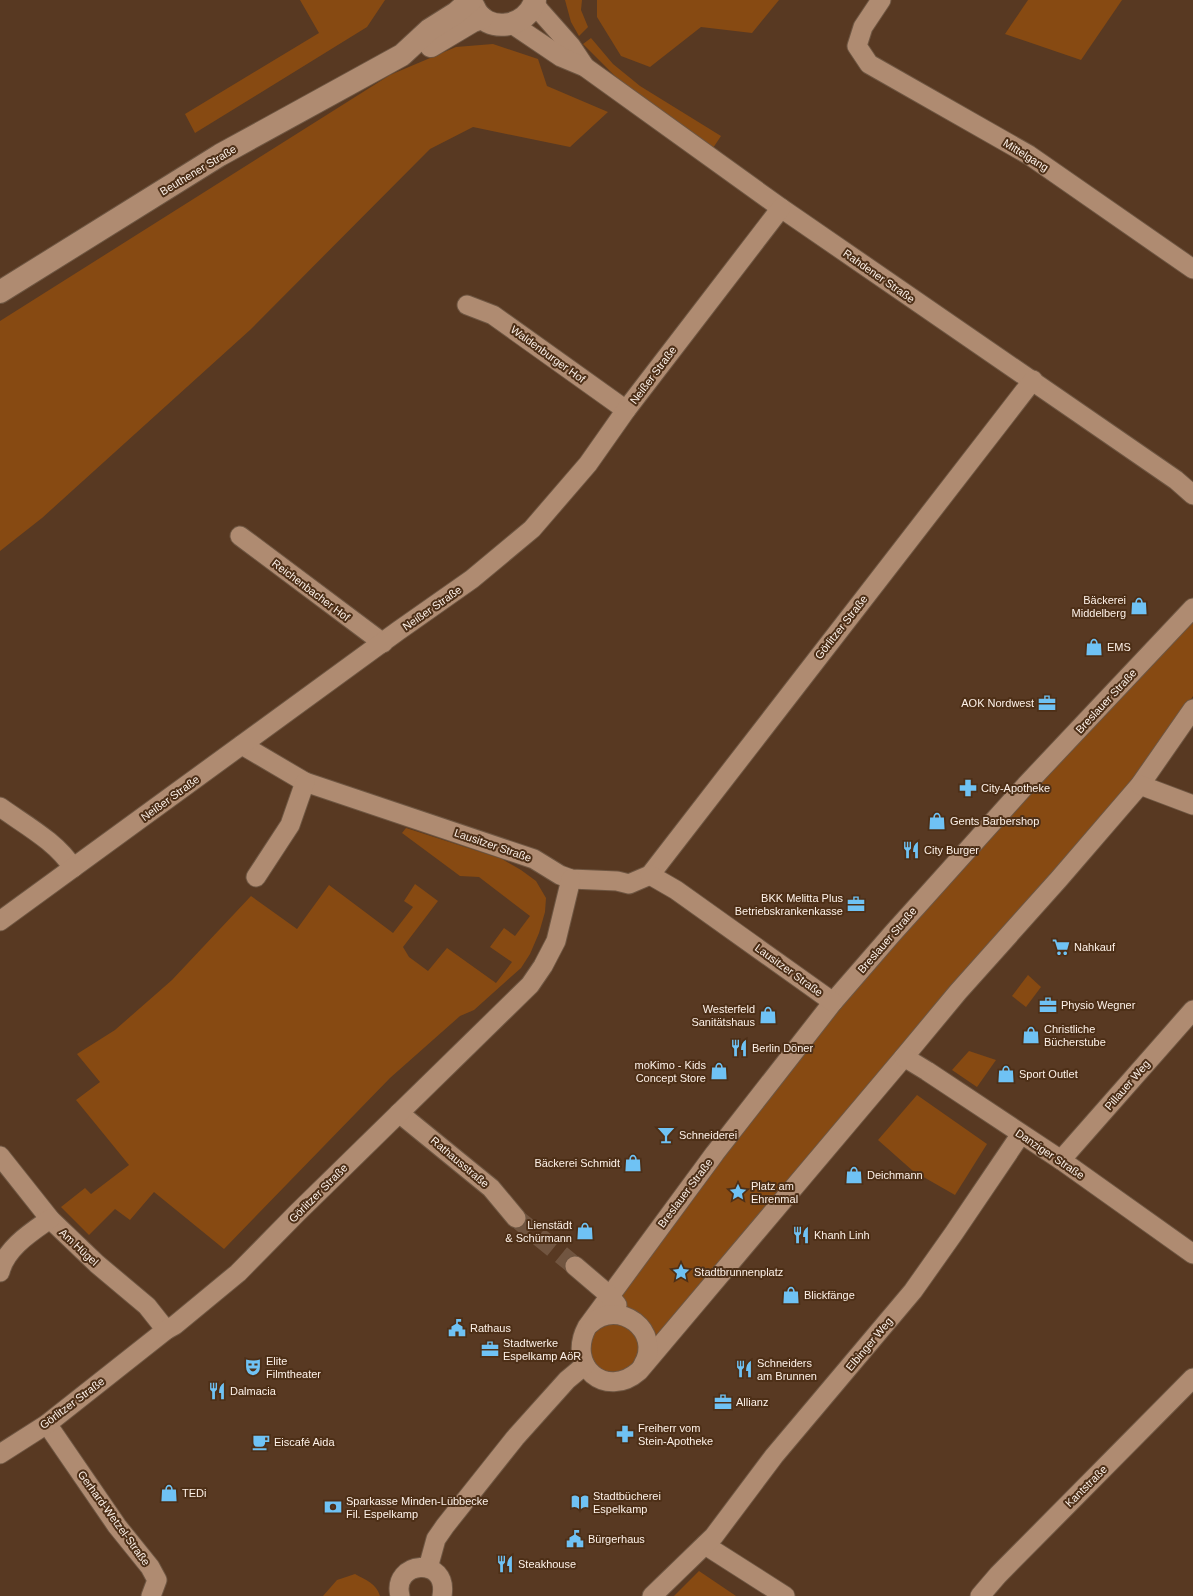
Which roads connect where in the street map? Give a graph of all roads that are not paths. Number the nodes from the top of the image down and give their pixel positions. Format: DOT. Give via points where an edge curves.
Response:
graph roads {
  1 [pos="881,0"];
  2 [pos="535,1"];
  3 [pos="475,6"];
  4 [pos="512,24"];
  5 [pos="585,67"];
  6 [pos="781,208"];
  7 [pos="1193,269"];
  8 [pos="0,292"];
  9 [pos="467,305"];
  10 [pos="1033,380"];
  11 [pos="626,410"];
  12 [pos="1185,483"];
  13 [pos="1193,495"];
  14 [pos="240,536"];
  15 [pos="1193,608"];
  16 [pos="383,643"];
  17 [pos="1193,709"];
  18 [pos="242,745"];
  19 [pos="305,782"];
  20 [pos="1140,785"];
  21 [pos="1193,805"];
  22 [pos="0,807"];
  23 [pos="73,868"];
  24 [pos="650,875"];
  25 [pos="256,877"];
  26 [pos="571,879"];
  27 [pos="0,921"];
  28 [pos="833,1002"];
  29 [pos="1193,1010"];
  30 [pos="904,1057"];
  31 [pos="399,1113"];
  32 [pos="1020,1134"];
  33 [pos="0,1156"];
  34 [pos="1061,1160"];
  35 [pos="516,1218"];
  36 [pos="50,1219"];
  37 [pos="1193,1254"];
  38 [pos="575,1266"];
  39 [pos="0,1272"];
  40 [pos="609,1295"];
  41 [pos="625,1316"];
  42 [pos="587,1327"];
  43 [pos="166,1330"];
  44 [pos="585,1365"];
  45 [pos="639,1371"];
  46 [pos="1193,1378"];
  47 [pos="47,1424"];
  48 [pos="0,1454"];
  49 [pos="705,1545"];
  50 [pos="428,1568"];
  51 [pos="151,1596"];
  52 [pos="400,1596"];
  53 [pos="442,1596"];
  54 [pos="652,1596"];
  55 [pos="785,1596"];
  56 [pos="980,1596"];
  1 -- 7 [label="street, Mittelgang" via="863,27 857,46 869,64 1029,156"];
  2 -- 4 [label="main road" via="530,12 522,20"];
  2 -- 5 [label="street, Rahdener Straße" via="540,11 572,46"];
  3 -- 4 [label="main road" via="491,23 502,26"];
  3 -- 8 [label="main road, Beuthener Straße" via="456,13 429,30 402,55 220,155"];
  4 -- 5 [label="street, Rahdener Straße" via="562,57"];
  5 -- 6 [label="street, Rahdener Straße"];
  6 -- 10 [label="street, Rahdener Straße" via="1016,371"];
  6 -- 11 [label="street, Neißer Straße"];
  9 -- 11 [label="street, Waldenburger Hof" via="493,315"];
  10 -- 12 [label="street, Rahdener Straße"];
  10 -- 24 [label="street, Görlitzer Straße"];
  11 -- 16 [label="street, Neißer Straße" via="588,464 532,529 472,579"];
  12 -- 13 [label="street, Rahdener Straße"];
  14 -- 16 [label="street, Reichenbacher Hof"];
  15 -- 28 [label="street, Breslauer Straße" via="1026,785"];
  16 -- 18 [label="street, Neißer Straße"];
  17 -- 20 [label="street"];
  18 -- 19 [label="street, Lausitzer Straße"];
  18 -- 23 [label="street, Neißer Straße"];
  19 -- 25 [label="street" via="290,825"];
  19 -- 26 [label="street, Lausitzer Straße" via="534,859"];
  20 -- 21 [label="street"];
  20 -- 30 [label="street"];
  22 -- 23 [label="street" via="66,857"];
  23 -- 27 [label="street, Neißer Straße"];
  24 -- 26 [label="street, Lausitzer Straße" via="629,884"];
  24 -- 28 [label="street, Lausitzer Straße" via="676,890"];
  26 -- 31 [label="street, Görlitzer Straße" via="556,941 530,985"];
  28 -- 40 [label="street, Breslauer Straße" via="715,1153"];
  29 -- 34 [label="street, Pillauer Weg"];
  30 -- 32 [label="street, Danziger Straße"];
  30 -- 45 [label="street"];
  31 -- 35 [label="street, Rathausstraße" via="491,1188"];
  31 -- 43 [label="street, Görlitzer Straße" via="238,1273"];
  32 -- 34 [label="street, Danziger Straße"];
  32 -- 49 [label="street, Elbinger Weg" via="913,1291 774,1456"];
  33 -- 36 [label="street, Am Hügel"];
  34 -- 37 [label="street, Danziger Straße"];
  36 -- 39 [label="street" via="11,1250 2,1263"];
  36 -- 43 [label="street, Am Hügel" via="97,1264 147,1306"];
  38 -- 40 [label="street"];
  40 -- 41 [label="street"];
  40 -- 42 [label="street, Breslauer Straße"];
  41 -- 42 [label="street" via="604,1315"];
  41 -- 45 [label="street" via="635,1321 647,1339 648,1351"];
  42 -- 44 [label="street, Breslauer Straße" via="580,1346"];
  43 -- 47 [label="street, Görlitzer Straße"];
  44 -- 45 [label="street" via="596,1376 610,1382 627,1379"];
  44 -- 50 [label="street" via="567,1380 515,1438 445,1526 436,1539"];
  46 -- 56 [label="street, Kantstraße"];
  47 -- 48 [label="street, Görlitzer Straße"];
  47 -- 51 [label="street, Gerhard-Wetzel-Straße" via="117,1526 150,1566 157,1580"];
  49 -- 54 [label="street, Elbinger Weg"];
  49 -- 55 [label="street"];
  50 -- 52 [label="street" via="420,1567 406,1573 399,1586"];
  50 -- 53 [label="street" via="439,1576 442,1582"];
}
